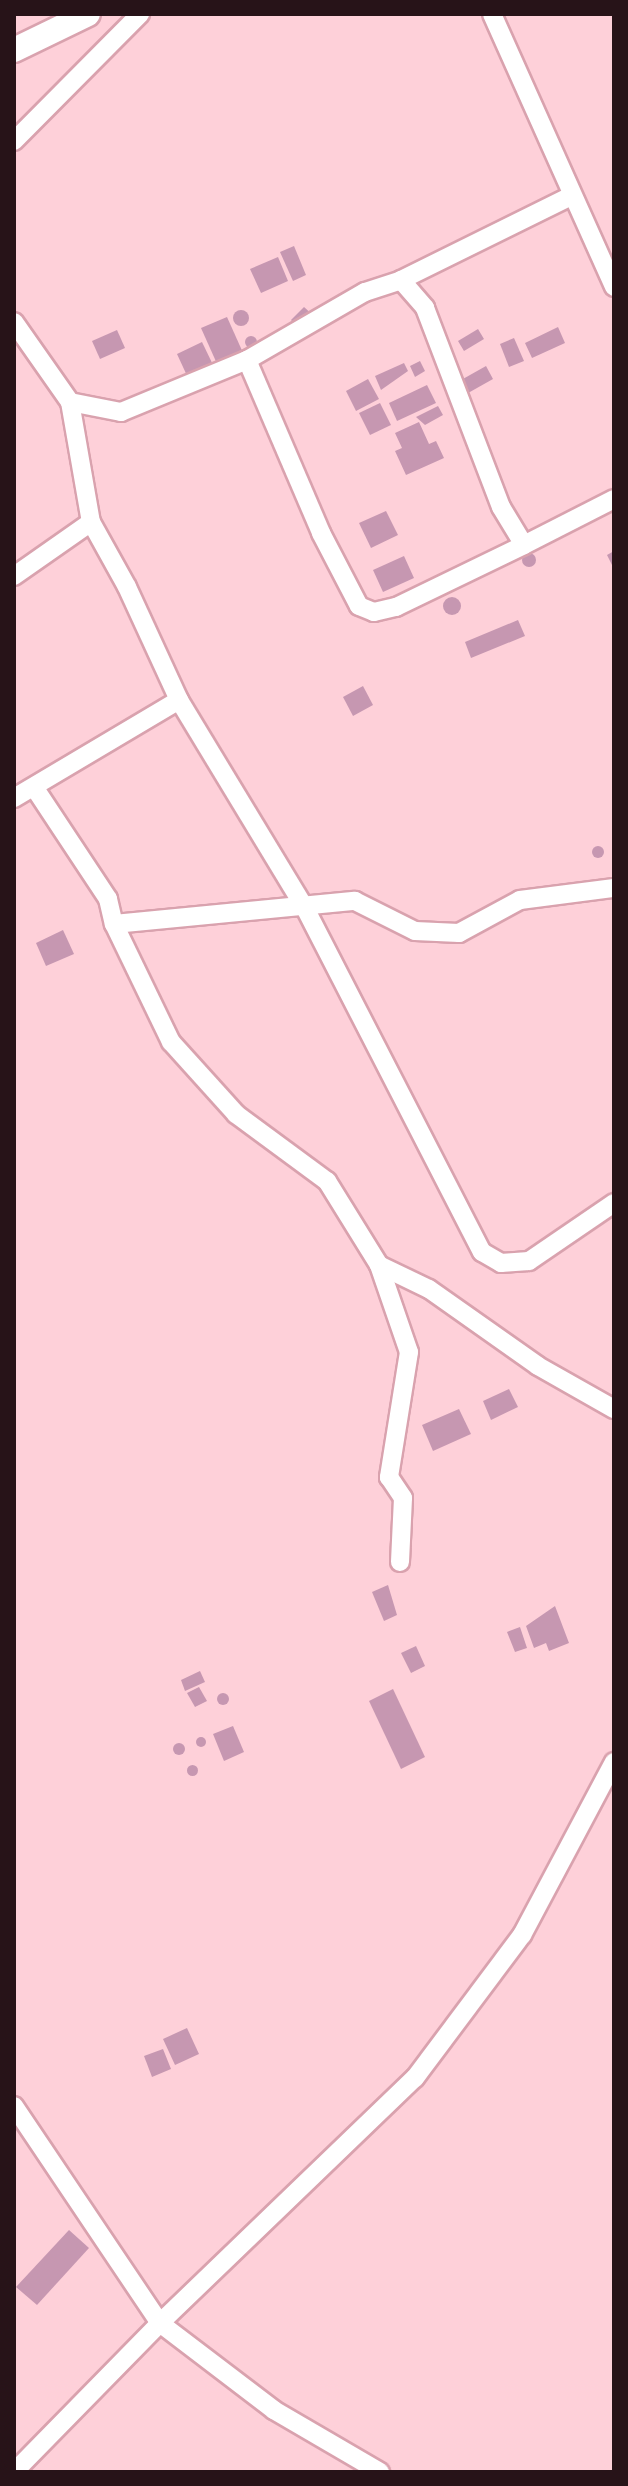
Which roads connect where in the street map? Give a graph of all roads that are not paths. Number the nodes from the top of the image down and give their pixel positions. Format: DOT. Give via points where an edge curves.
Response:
graph roads {
  1 [pos="88,14"];
  2 [pos="140,14"];
  3 [pos="492,14"];
  4 [pos="14,50"];
  5 [pos="14,141"];
  6 [pos="571,196"];
  7 [pos="401,280"];
  8 [pos="614,287"];
  9 [pos="14,322"];
  10 [pos="247,360"];
  11 [pos="70,402"];
  12 [pos="614,499"];
  13 [pos="91,522"];
  14 [pos="524,545"];
  15 [pos="14,576"];
  16 [pos="179,700"];
  17 [pos="34,787"];
  18 [pos="14,798"];
  19 [pos="614,888"];
  20 [pos="304,906"];
  21 [pos="114,924"];
  22 [pos="614,1203"];
  23 [pos="379,1265"];
  24 [pos="614,1409"];
  25 [pos="400,1562"];
  26 [pos="614,1762"];
  27 [pos="14,2106"];
  28 [pos="160,2323"];
  29 [pos="14,2472"];
  30 [pos="380,2472"];
  1 -- 4 [label="main road"];
  2 -- 5 [label="street"];
  3 -- 6 [label="street"];
  6 -- 7 [label="street"];
  6 -- 8 [label="street"];
  7 -- 10 [label="street" via="365,292"];
  7 -- 14 [label="street" via="425,308 501,507"];
  9 -- 11 [label="street"];
  10 -- 11 [label="street" via="121,412"];
  10 -- 14 [label="street" via="321,533 359,606 374,612 396,607"];
  11 -- 13 [label="street"];
  12 -- 14 [label="street"];
  13 -- 15 [label="street"];
  13 -- 16 [label="street"];
  16 -- 17 [label="street"];
  16 -- 20 [label="street"];
  17 -- 18 [label="street"];
  17 -- 21 [label="street" via="108,899"];
  19 -- 20 [label="street" via="520,900 459,933 415,931 355,901"];
  20 -- 21 [label="street"];
  20 -- 22 [label="street" via="482,1252 501,1263 529,1261"];
  21 -- 23 [label="street" via="171,1042 236,1114 327,1181"];
  23 -- 24 [label="street" via="429,1289 538,1366"];
  23 -- 25 [label="street" via="409,1352 389,1477 403,1498"];
  26 -- 28 [label="street" via="522,1935 434,2055"];
  27 -- 28 [label="street"];
  28 -- 29 [label="street"];
  28 -- 30 [label="street" via="274,2410"];
}
